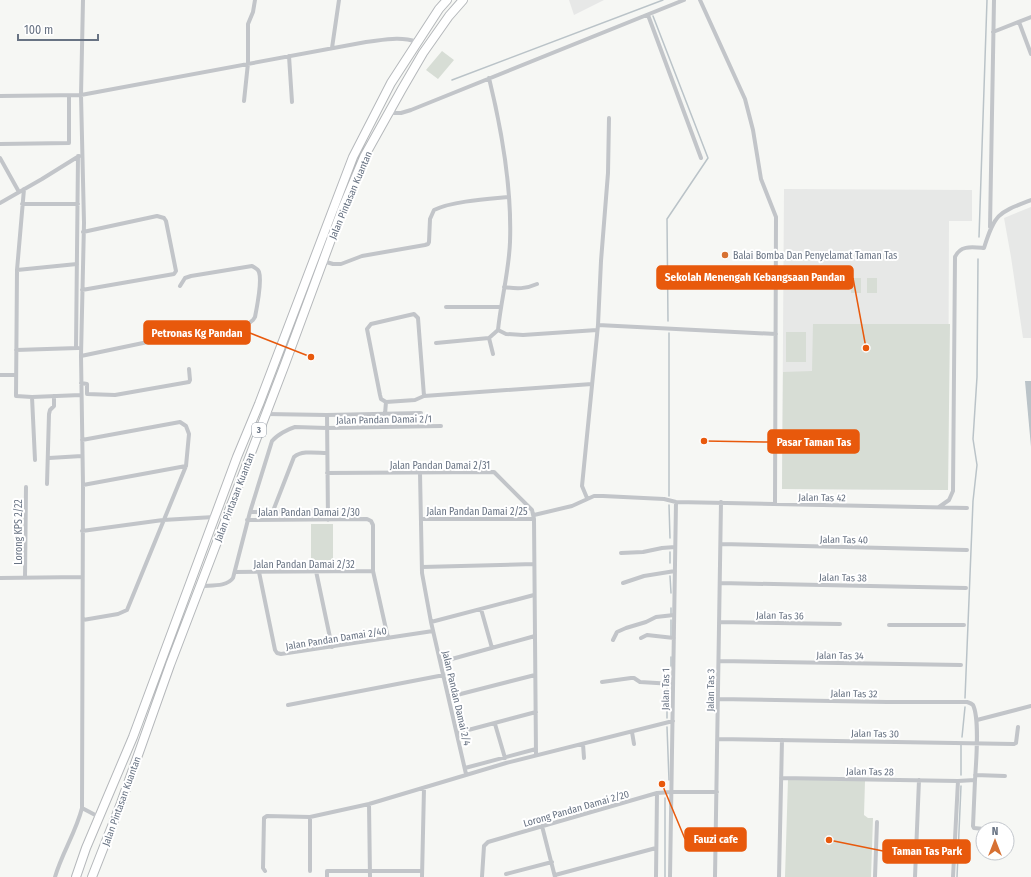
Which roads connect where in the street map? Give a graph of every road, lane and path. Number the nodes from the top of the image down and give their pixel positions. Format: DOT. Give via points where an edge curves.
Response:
graph roads {
  1 [pos="83,0"];
  2 [pos="254,0"];
  3 [pos="339,0"];
  4 [pos="447,0"];
  5 [pos="463,0"];
  6 [pos="684,0"];
  7 [pos="700,0"];
  8 [pos="994,0"];
  9 [pos="648,15"];
  10 [pos="1031,17"];
  11 [pos="1019,22"];
  12 [pos="993,32"];
  13 [pos="417,42"];
  14 [pos="332,48"];
  15 [pos="1031,54"];
  16 [pos="289,56"];
  17 [pos="248,63"];
  18 [pos="489,78"];
  19 [pos="81,95"];
  20 [pos="0,96"];
  21 [pos="69,96"];
  22 [pos="244,101"];
  23 [pos="292,102"];
  24 [pos="389,112"];
  25 [pos="609,118"];
  26 [pos="0,144"];
  27 [pos="83,154"];
  28 [pos="78,156"];
  29 [pos="0,158"];
  30 [pos="701,158"];
  31 [pos="24,189"];
  32 [pos="19,192"];
  33 [pos="509,197"];
  34 [pos="1031,200"];
  35 [pos="0,203"];
  36 [pos="22,204"];
  37 [pos="78,204"];
  38 [pos="990,227"];
  39 [pos="83,232"];
  40 [pos="324,261"];
  41 [pos="77,264"];
  42 [pos="17,270"];
  43 [pos="537,284"];
  44 [pos="180,286"];
  45 [pos="504,287"];
  46 [pos="82,290"];
  47 [pos="446,307"];
  48 [pos="500,307"];
  49 [pos="598,328"];
  50 [pos="498,330"];
  51 [pos="776,334"];
  52 [pos="489,338"];
  53 [pos="436,342"];
  54 [pos="76,348"];
  55 [pos="82,348"];
  56 [pos="16,350"];
  57 [pos="493,354"];
  58 [pos="81,356"];
  59 [pos="189,370"];
  60 [pos="0,375"];
  61 [pos="16,375"];
  62 [pos="81,383"];
  63 [pos="592,384"];
  64 [pos="81,395"];
  65 [pos="54,396"];
  66 [pos="424,396"];
  67 [pos="32,397"];
  68 [pos="386,402"];
  69 [pos="421,413"];
  70 [pos="265,414"];
  71 [pos="386,414"];
  72 [pos="327,415"];
  73 [pos="441,426"];
  74 [pos="327,428"];
  75 [pos="82,440"];
  76 [pos="327,453"];
  77 [pos="82,456"];
  78 [pos="49,458"];
  79 [pos="35,460"];
  80 [pos="186,466"];
  81 [pos="327,473"];
  82 [pos="420,473"];
  83 [pos="47,484"];
  84 [pos="83,485"];
  85 [pos="26,487"];
  86 [pos="587,498"];
  87 [pos="676,502"];
  88 [pos="721,502"];
  89 [pos="775,504"];
  90 [pos="939,508"];
  91 [pos="967,508"];
  92 [pos="273,511"];
  93 [pos="250,512"];
  94 [pos="328,512"];
  95 [pos="215,517"];
  96 [pos="534,517"];
  97 [pos="421,519"];
  98 [pos="163,520"];
  99 [pos="247,520"];
  100 [pos="328,520"];
  101 [pos="82,531"];
  102 [pos="721,544"];
  103 [pos="675,547"];
  104 [pos="968,550"];
  105 [pos="620,552"];
  106 [pos="534,564"];
  107 [pos="422,567"];
  108 [pos="373,571"];
  109 [pos="675,571"];
  110 [pos="235,572"];
  111 [pos="259,572"];
  112 [pos="316,572"];
  113 [pos="82,577"];
  114 [pos="0,578"];
  115 [pos="26,578"];
  116 [pos="623,583"];
  117 [pos="720,583"];
  118 [pos="201,586"];
  119 [pos="966,588"];
  120 [pos="534,595"];
  121 [pos="481,609"];
  122 [pos="674,615"];
  123 [pos="83,620"];
  124 [pos="431,622"];
  125 [pos="719,622"];
  126 [pos="840,624"];
  127 [pos="889,625"];
  128 [pos="964,625"];
  129 [pos="433,631"];
  130 [pos="535,636"];
  131 [pos="388,638"];
  132 [pos="641,638"];
  133 [pos="674,638"];
  134 [pos="613,640"];
  135 [pos="332,647"];
  136 [pos="492,648"];
  137 [pos="719,661"];
  138 [pos="441,662"];
  139 [pos="961,665"];
  140 [pos="444,675"];
  141 [pos="535,675"];
  142 [pos="602,682"];
  143 [pos="673,684"];
  144 [pos="449,697"];
  145 [pos="718,699"];
  146 [pos="288,706"];
  147 [pos="1031,706"];
  148 [pos="536,712"];
  149 [pos="977,720"];
  150 [pos="673,721"];
  151 [pos="495,724"];
  152 [pos="1018,727"];
  153 [pos="632,732"];
  154 [pos="457,733"];
  155 [pos="717,739"];
  156 [pos="782,740"];
  157 [pos="976,743"];
  158 [pos="583,744"];
  159 [pos="634,744"];
  160 [pos="536,750"];
  161 [pos="536,755"];
  162 [pos="505,758"];
  163 [pos="584,758"];
  164 [pos="506,763"];
  165 [pos="465,768"];
  166 [pos="466,774"];
  167 [pos="975,775"];
  168 [pos="1005,776"];
  169 [pos="781,778"];
  170 [pos="919,780"];
  171 [pos="958,780"];
  172 [pos="975,780"];
  173 [pos="424,788"];
  174 [pos="672,792"];
  175 [pos="716,792"];
  176 [pos="657,793"];
  177 [pos="369,804"];
  178 [pos="82,808"];
  179 [pos="99,817"];
  180 [pos="310,817"];
  181 [pos="877,822"];
  182 [pos="542,826"];
  183 [pos="975,828"];
  184 [pos="656,848"];
  185 [pos="552,862"];
  186 [pos="265,871"];
  187 [pos="310,871"];
  188 [pos="422,871"];
  189 [pos="370,872"];
  190 [pos="506,874"];
  191 [pos="555,876"];
  192 [pos="55,877"];
  193 [pos="76,877"];
  194 [pos="92,877"];
  195 [pos="327,877"];
  196 [pos="370,877"];
  197 [pos="422,877"];
  198 [pos="482,877"];
  199 [pos="656,877"];
  200 [pos="670,877"];
  201 [pos="715,877"];
  202 [pos="779,877"];
  203 [pos="875,877"];
  204 [pos="915,877"];
  205 [pos="953,877"];
  1 -- 19 [label="street"];
  2 -- 17 [label="street" via="248,28"];
  3 -- 14 [label="street"];
  4 -- 13 [label="highway, Jalan Pintasan Kuantan / 3"];
  5 -- 24 [label="highway, Jalan Pintasan Kuantan / 3" via="448,16 423,53"];
  6 -- 9 [label="street"];
  7 -- 51 [label="street" via="745,99 761,179 776,213"];
  8 -- 12 [label="street"];
  9 -- 18 [label="street"];
  9 -- 30 [label="street"];
  10 -- 11 [label="street"];
  11 -- 12 [label="street"];
  11 -- 15 [label="street"];
  12 -- 38 [label="street"];
  13 -- 14 [label="street" via="397,38"];
  13 -- 95 [label="highway, Jalan Pintasan Kuantan / 3" via="391,83 353,157"];
  14 -- 16 [label="street"];
  16 -- 17 [label="street"];
  16 -- 23 [label="street"];
  17 -- 19 [label="street"];
  17 -- 22 [label="street"];
  18 -- 24 [label="street" via="411,110 401,113"];
  18 -- 33 [label="street" via="500,129"];
  19 -- 21 [label="street"];
  19 -- 27 [label="street"];
  20 -- 21 [label="street"];
  21 -- 26 [label="street" via="69,143"];
  24 -- 40 [label="highway, Jalan Pintasan Kuantan / 3" via="364,157"];
  25 -- 49 [label="street"];
  27 -- 28 [label="street"];
  27 -- 39 [label="street"];
  28 -- 31 [label="street"];
  28 -- 37 [label="street"];
  29 -- 32 [label="street"];
  31 -- 32 [label="street"];
  31 -- 36 [label="street"];
  32 -- 35 [label="street"];
  33 -- 40 [label="street" via="478,200 434,210 430,218 429,242 425,246 362,256 341,264"];
  33 -- 45 [label="street" via="510,243"];
  34 -- 38 [label="street" via="1006,209"];
  36 -- 37 [label="street"];
  36 -- 42 [label="street"];
  37 -- 41 [label="street"];
  38 -- 90 [label="street" via="984,248 964,248 955,257 953,491 949,500"];
  39 -- 46 [label="street"];
  39 -- 46 [label="street" via="157,216 164,218 176,271 174,274"];
  40 -- 70 [label="highway, Jalan Pintasan Kuantan / 3"];
  41 -- 42 [label="street"];
  41 -- 54 [label="street"];
  42 -- 56 [label="street"];
  43 -- 45 [label="street" via="518,289"];
  44 -- 58 [label="street" via="184,278 191,276 252,266 257,268 260,273 255,317 248,324"];
  45 -- 48 [label="street"];
  46 -- 55 [label="street"];
  47 -- 48 [label="street"];
  48 -- 50 [label="street"];
  49 -- 50 [label="street" via="523,335 506,334"];
  49 -- 51 [label="street"];
  49 -- 63 [label="street"];
  50 -- 52 [label="street"];
  51 -- 89 [label="street"];
  52 -- 53 [label="street"];
  52 -- 57 [label="street"];
  54 -- 55 [label="street"];
  54 -- 56 [label="street"];
  55 -- 58 [label="street"];
  56 -- 61 [label="street"];
  58 -- 62 [label="street"];
  59 -- 62 [label="street" via="189,382 115,395 87,394 88,384"];
  60 -- 61 [label="street"];
  61 -- 67 [label="street" via="16,396"];
  62 -- 64 [label="street"];
  63 -- 66 [label="street"];
  63 -- 86 [label="street" via="582,486"];
  64 -- 65 [label="street"];
  64 -- 75 [label="street"];
  65 -- 67 [label="street"];
  65 -- 78 [label="street" via="54,406 49,414"];
  66 -- 68 [label="street" via="414,400"];
  66 -- 68 [label="street" via="418,318 414,314 371,324 367,329 381,399"];
  67 -- 79 [label="street"];
  68 -- 71 [label="street"];
  69 -- 71 [label="street"];
  70 -- 72 [label="street"];
  70 -- 118 [label="highway, Jalan Pintasan Kuantan / 3"];
  71 -- 72 [label="street"];
  72 -- 74 [label="street"];
  73 -- 74 [label="street, Jalan Pandan Damai 2/1"];
  74 -- 76 [label="street"];
  74 -- 93 [label="street, Jalan Pandan Damai 2/1" via="291,428 272,441"];
  75 -- 77 [label="street"];
  75 -- 80 [label="street" via="180,422 186,426 189,434"];
  76 -- 81 [label="street"];
  76 -- 92 [label="street" via="302,453 294,457"];
  77 -- 78 [label="street"];
  77 -- 84 [label="street"];
  78 -- 83 [label="street"];
  80 -- 84 [label="street"];
  80 -- 98 [label="street"];
  81 -- 82 [label="street, Jalan Pandan Damai 2/31"];
  81 -- 94 [label="street"];
  82 -- 96 [label="street, Jalan Pandan Damai 2/31" via="494,472 532,510"];
  82 -- 97 [label="street, Jalan Pandan Damai 2/4"];
  84 -- 101 [label="street"];
  85 -- 115 [label="street, Lorong KPS 2/22"];
  86 -- 87 [label="street, Jalan Tas 42" via="603,496 664,499"];
  86 -- 96 [label="street, Jalan Pandan Damai 2/25" via="572,506"];
  87 -- 88 [label="street, Jalan Tas 42"];
  87 -- 103 [label="street, Jalan Tas 1"];
  88 -- 89 [label="street, Jalan Tas 42"];
  88 -- 102 [label="street, Jalan Tas 3"];
  89 -- 90 [label="street, Jalan Tas 42"];
  90 -- 91 [label="street, Jalan Tas 42"];
  92 -- 93 [label="street"];
  92 -- 94 [label="street"];
  93 -- 99 [label="street, Jalan Pandan Damai 2/1"];
  94 -- 100 [label="street"];
  95 -- 98 [label="street"];
  95 -- 179 [label="highway, Jalan Pintasan Kuantan / 3" via="133,737"];
  96 -- 97 [label="street, Jalan Pandan Damai 2/25"];
  96 -- 106 [label="street"];
  97 -- 107 [label="street, Jalan Pandan Damai 2/4"];
  98 -- 101 [label="street"];
  98 -- 123 [label="street" via="127,610"];
  99 -- 100 [label="street, Jalan Pandan Damai 2/30"];
  99 -- 110 [label="street, Jalan Pandan Damai 2/1"];
  100 -- 108 [label="street, Jalan Pandan Damai 2/30" via="371,521"];
  101 -- 113 [label="street"];
  102 -- 104 [label="street, Jalan Tas 40"];
  102 -- 117 [label="street, Jalan Tas 3"];
  103 -- 105 [label="street" via="643,552"];
  103 -- 109 [label="street, Jalan Tas 1"];
  106 -- 107 [label="street"];
  106 -- 120 [label="street"];
  107 -- 124 [label="street, Jalan Pandan Damai 2/4"];
  108 -- 112 [label="street, Jalan Pandan Damai 2/32"];
  108 -- 131 [label="street, Jalan Pandan Damai 2/30"];
  109 -- 116 [label="street" via="644,576"];
  109 -- 122 [label="street, Jalan Tas 1"];
  110 -- 111 [label="street, Jalan Pandan Damai 2/32"];
  110 -- 118 [label="street" via="228,583"];
  111 -- 112 [label="street, Jalan Pandan Damai 2/32"];
  111 -- 135 [label="street, Jalan Pandan Damai 2/40" via="277,653"];
  112 -- 135 [label="street"];
  113 -- 115 [label="street"];
  113 -- 123 [label="street"];
  114 -- 115 [label="street"];
  117 -- 119 [label="street, Jalan Tas 38"];
  117 -- 125 [label="street, Jalan Tas 3"];
  118 -- 194 [label="highway, Jalan Pintasan Kuantan / 3"];
  120 -- 121 [label="street"];
  120 -- 130 [label="street"];
  121 -- 124 [label="street"];
  121 -- 136 [label="street"];
  122 -- 133 [label="street, Jalan Tas 1"];
  122 -- 134 [label="street" via="656,617 626,628 617,632"];
  123 -- 178 [label="street"];
  124 -- 129 [label="street, Jalan Pandan Damai 2/4"];
  125 -- 126 [label="street, Jalan Tas 36"];
  125 -- 137 [label="street, Jalan Tas 3"];
  127 -- 128 [label="street"];
  129 -- 131 [label="street, Jalan Pandan Damai 2/40"];
  129 -- 138 [label="street, Jalan Pandan Damai 2/4"];
  130 -- 136 [label="street"];
  130 -- 141 [label="street"];
  131 -- 135 [label="street, Jalan Pandan Damai 2/40"];
  132 -- 133 [label="street" via="647,635"];
  133 -- 143 [label="street, Jalan Tas 1"];
  136 -- 138 [label="street"];
  137 -- 139 [label="street, Jalan Tas 34"];
  137 -- 145 [label="street, Jalan Tas 3"];
  138 -- 140 [label="street, Jalan Pandan Damai 2/4"];
  140 -- 144 [label="street, Jalan Pandan Damai 2/4"];
  140 -- 146 [label="street"];
  141 -- 144 [label="street"];
  141 -- 148 [label="street"];
  142 -- 143 [label="street" via="634,678 640,682"];
  143 -- 150 [label="street, Jalan Tas 1"];
  144 -- 154 [label="street, Jalan Pandan Damai 2/4"];
  145 -- 149 [label="street, Jalan Tas 32" via="968,702 972,705"];
  145 -- 155 [label="street, Jalan Tas 3"];
  147 -- 149 [label="street"];
  148 -- 151 [label="street"];
  148 -- 160 [label="street"];
  149 -- 157 [label="street"];
  150 -- 153 [label="street"];
  150 -- 174 [label="street, Jalan Tas 1"];
  151 -- 154 [label="street"];
  151 -- 162 [label="street"];
  152 -- 157 [label="street, Jalan Tas 30" via="1016,743"];
  153 -- 158 [label="street"];
  153 -- 159 [label="street"];
  154 -- 165 [label="street, Jalan Pandan Damai 2/4"];
  155 -- 156 [label="street, Jalan Tas 30"];
  155 -- 175 [label="street, Jalan Tas 3"];
  156 -- 157 [label="street, Jalan Tas 30"];
  156 -- 169 [label="street"];
  157 -- 167 [label="street"];
  158 -- 161 [label="street"];
  158 -- 163 [label="street"];
  160 -- 161 [label="street"];
  160 -- 162 [label="street"];
  161 -- 164 [label="street"];
  162 -- 164 [label="street"];
  162 -- 165 [label="street"];
  164 -- 166 [label="street"];
  165 -- 166 [label="street, Jalan Pandan Damai 2/4"];
  166 -- 173 [label="street"];
  167 -- 168 [label="street"];
  167 -- 172 [label="street"];
  169 -- 170 [label="street, Jalan Tas 28"];
  169 -- 202 [label="street"];
  170 -- 171 [label="street, Jalan Tas 28"];
  170 -- 204 [label="street"];
  171 -- 172 [label="street, Jalan Tas 28"];
  171 -- 205 [label="street"];
  172 -- 183 [label="street"];
  173 -- 177 [label="street"];
  173 -- 188 [label="street"];
  174 -- 175 [label="street, Lorong Pandan Damai 2/20"];
  174 -- 176 [label="street, Lorong Pandan Damai 2/20"];
  174 -- 200 [label="street, Jalan Tas 1"];
  175 -- 201 [label="street, Jalan Tas 3"];
  176 -- 182 [label="street, Lorong Pandan Damai 2/20"];
  176 -- 184 [label="street"];
  177 -- 180 [label="street"];
  177 -- 189 [label="street"];
  178 -- 179 [label="street"];
  178 -- 192 [label="street"];
  179 -- 193 [label="highway, Jalan Pintasan Kuantan / 3"];
  180 -- 186 [label="street" via="265,817"];
  180 -- 187 [label="street"];
  181 -- 203 [label="street"];
  182 -- 185 [label="street"];
  182 -- 198 [label="street, Lorong Pandan Damai 2/20" via="486,843"];
  184 -- 191 [label="street"];
  184 -- 199 [label="street"];
  185 -- 190 [label="street"];
  185 -- 191 [label="street"];
  188 -- 189 [label="street"];
  188 -- 197 [label="street"];
  189 -- 195 [label="street" via="327,871"];
  189 -- 196 [label="street"];
}
